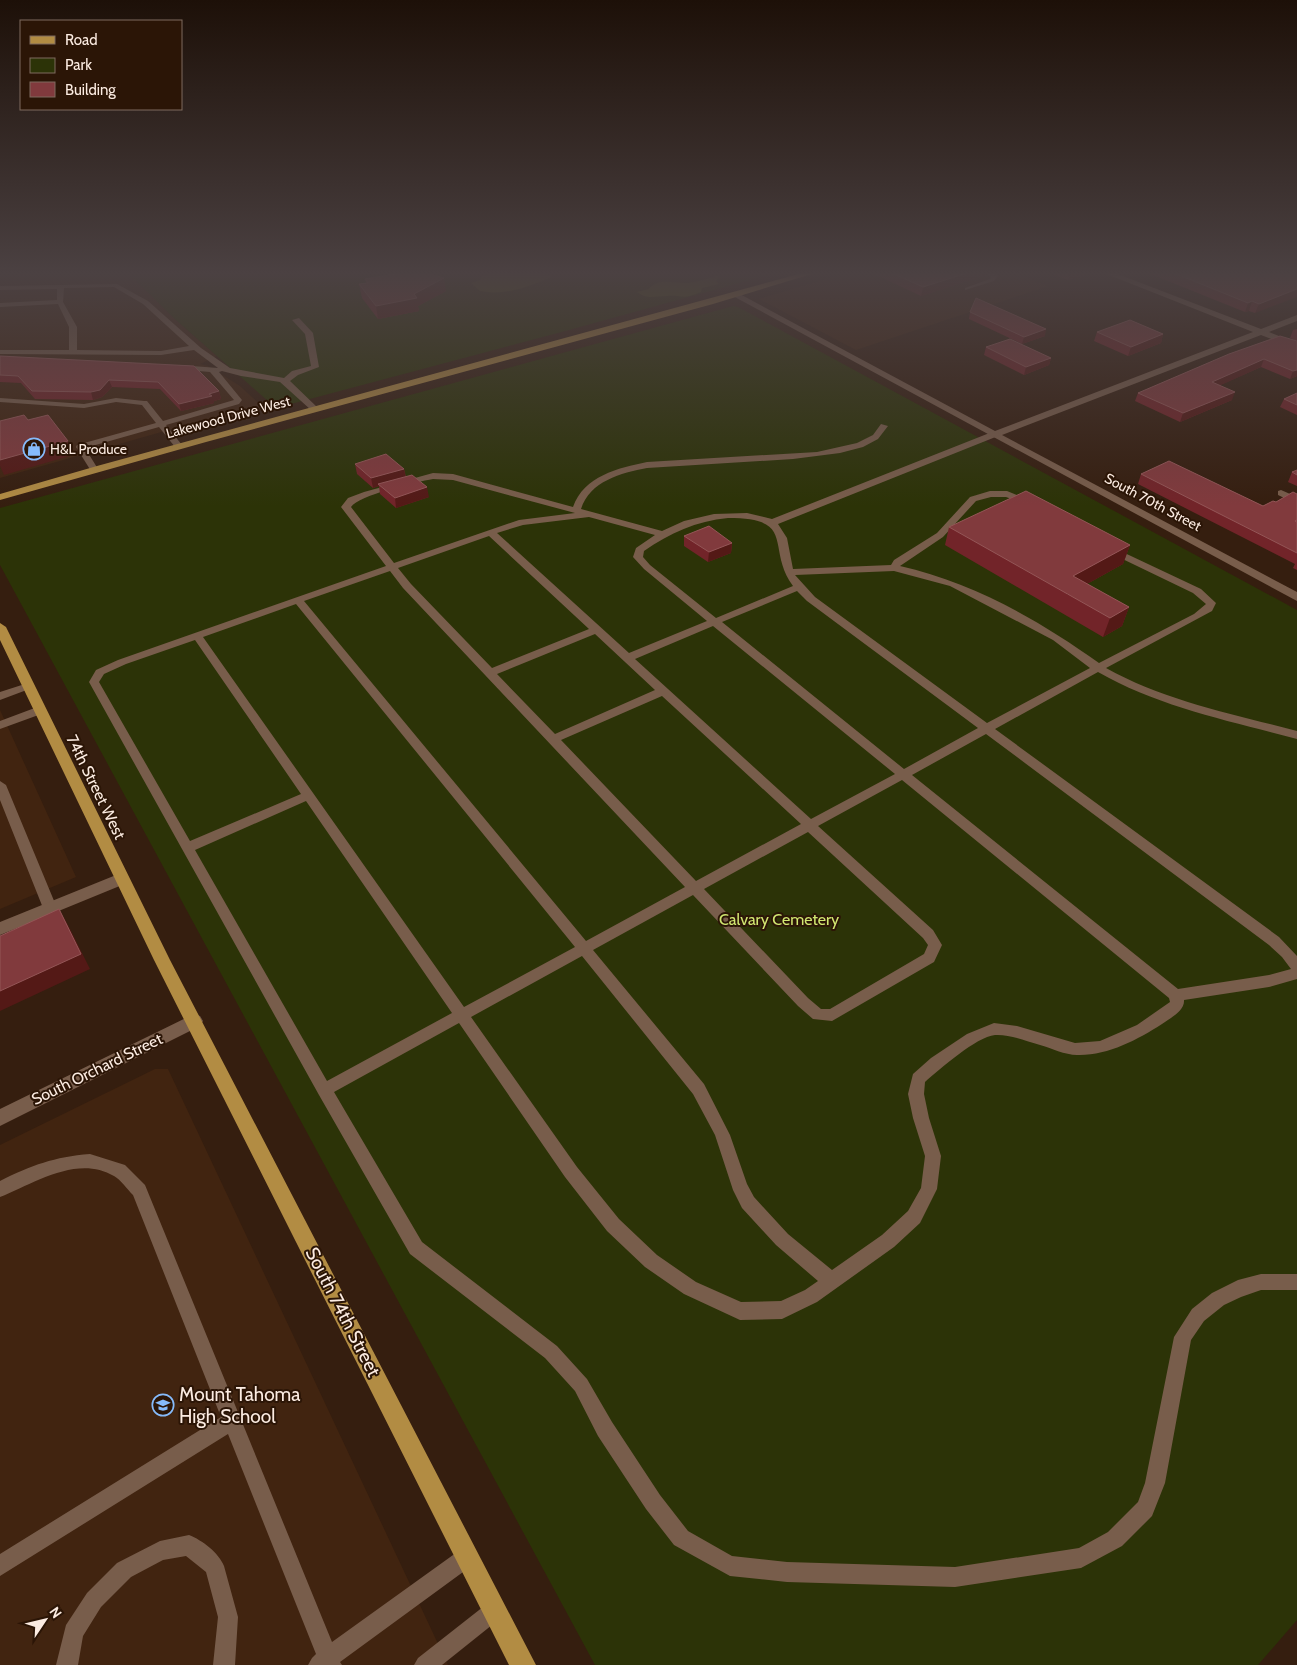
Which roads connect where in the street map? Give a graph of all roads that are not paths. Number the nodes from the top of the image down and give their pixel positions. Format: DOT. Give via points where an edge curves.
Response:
graph roads {
  1 [pos="174,351"];
  2 [pos="200,351"];
  3 [pos="312,351"];
  4 [pos="535,351"];
  5 [pos="839,351"];
  6 [pos="1212,351"];
  7 [pos="0,352"];
  8 [pos="73,352"];
  9 [pos="0,360"];
  10 [pos="30,361"];
  11 [pos="169,366"];
  12 [pos="212,369"];
  13 [pos="229,371"];
  14 [pos="286,381"];
  15 [pos="0,400"];
  16 [pos="314,408"];
  17 [pos="161,424"];
  18 [pos="884,426"];
  19 [pos="995,434"];
  20 [pos="178,445"];
  21 [pos="94,469"];
  22 [pos="1281,494"];
  23 [pos="0,497"];
  24 [pos="1297,501"];
  25 [pos="1039,507"];
  26 [pos="583,512"];
  27 [pos="771,523"];
  28 [pos="490,532"];
  29 [pos="662,534"];
  30 [pos="1102,546"];
  31 [pos="392,567"];
  32 [pos="894,568"];
  33 [pos="789,572"];
  34 [pos="799,587"];
  35 [pos="1297,597"];
  36 [pos="298,600"];
  37 [pos="713,622"];
  38 [pos="0,627"];
  39 [pos="596,630"];
  40 [pos="198,636"];
  41 [pos="627,658"];
  42 [pos="1098,668"];
  43 [pos="490,673"];
  44 [pos="28,686"];
  45 [pos="663,691"];
  46 [pos="0,696"];
  47 [pos="40,710"];
  48 [pos="0,725"];
  49 [pos="988,730"];
  50 [pos="1297,735"];
  51 [pos="553,739"];
  52 [pos="903,775"];
  53 [pos="0,785"];
  54 [pos="309,796"];
  55 [pos="810,825"];
  56 [pos="186,848"];
  57 [pos="121,879"];
  58 [pos="694,888"];
  59 [pos="50,908"];
  60 [pos="0,929"];
  61 [pos="584,947"];
  62 [pos="162,960"];
  63 [pos="1297,967"];
  64 [pos="1297,974"];
  65 [pos="1176,995"];
  66 [pos="462,1015"];
  67 [pos="194,1021"];
  68 [pos="324,1090"];
  69 [pos="0,1118"];
  70 [pos="0,1189"];
  71 [pos="832,1281"];
  72 [pos="1297,1282"];
  73 [pos="232,1421"];
  74 [pos="468,1557"];
  75 [pos="0,1566"];
  76 [pos="495,1610"];
  77 [pos="326,1663"];
  78 [pos="66,1665"];
  79 [pos="224,1665"];
  80 [pos="425,1665"];
  81 [pos="523,1665"];
  1 -- 8 [label="lane"];
  2 -- 13 [label="lane"];
  3 -- 14 [label="lane" via="314,367 289,376"];
  4 -- 16 [label="main road, Lakewood Drive West"];
  5 -- 19 [label="street, South 70th Street"];
  6 -- 19 [label="street"];
  7 -- 8 [label="lane"];
  9 -- 10 [label="lane"];
  11 -- 12 [label="lane"];
  12 -- 13 [label="lane"];
  12 -- 17 [label="lane" via="238,400"];
  13 -- 14 [label="lane"];
  14 -- 16 [label="lane"];
  15 -- 17 [label="lane" via="84,406 116,400 144,403"];
  16 -- 20 [label="main road, Lakewood Drive West"];
  17 -- 20 [label="lane"];
  17 -- 21 [label="lane" via="80,446"];
  18 -- 26 [label="lane" via="882,431 862,444 831,453 630,468 594,484 583,493"];
  19 -- 27 [label="lane"];
  19 -- 35 [label="street, South 70th Street"];
  20 -- 21 [label="main road, Lakewood Drive West"];
  21 -- 23 [label="main road, Lakewood Drive West"];
  22 -- 24 [label="lane"];
  25 -- 32 [label="lane" via="1007,494 973,499 940,535 897,562"];
  26 -- 28 [label="lane" via="522,522"];
  26 -- 29 [label="lane"];
  26 -- 31 [label="lane" via="452,477 433,476 351,500 346,506"];
  27 -- 29 [label="lane" via="750,516 717,516 693,520"];
  27 -- 33 [label="lane" via="782,538"];
  28 -- 31 [label="lane"];
  28 -- 39 [label="lane"];
  29 -- 37 [label="lane" via="639,550 638,557"];
  30 -- 42 [label="lane" via="1197,591 1211,604 1198,616"];
  31 -- 36 [label="lane"];
  31 -- 43 [label="lane"];
  32 -- 33 [label="lane"];
  32 -- 42 [label="lane" via="946,582 978,596 1057,638"];
  33 -- 34 [label="lane"];
  34 -- 37 [label="lane"];
  34 -- 49 [label="lane"];
  36 -- 40 [label="lane"];
  36 -- 61 [label="lane"];
  37 -- 41 [label="lane"];
  37 -- 52 [label="lane"];
  38 -- 44 [label="main road, 74th Street West"];
  39 -- 41 [label="lane"];
  39 -- 43 [label="lane"];
  40 -- 54 [label="lane"];
  40 -- 56 [label="lane" via="112,666 100,672 94,682"];
  41 -- 45 [label="lane"];
  42 -- 49 [label="lane"];
  42 -- 50 [label="lane" via="1181,704"];
  43 -- 51 [label="lane"];
  44 -- 46 [label="lane"];
  44 -- 47 [label="main road, 74th Street West"];
  45 -- 51 [label="lane"];
  45 -- 55 [label="lane"];
  47 -- 48 [label="lane"];
  47 -- 57 [label="main road, 74th Street West"];
  49 -- 52 [label="lane"];
  49 -- 63 [label="lane" via="1274,941"];
  51 -- 58 [label="lane"];
  52 -- 55 [label="lane"];
  52 -- 65 [label="lane"];
  53 -- 59 [label="lane"];
  54 -- 56 [label="lane"];
  54 -- 66 [label="lane"];
  55 -- 58 [label="lane"];
  55 -- 58 [label="lane" via="928,934 935,946 929,958 832,1015 818,1014"];
  56 -- 68 [label="lane"];
  57 -- 59 [label="street"];
  57 -- 62 [label="main road, 74th Street West"];
  58 -- 61 [label="lane"];
  59 -- 60 [label="street"];
  61 -- 66 [label="lane"];
  61 -- 71 [label="lane" via="694,1082 725,1142 742,1191 762,1219"];
  62 -- 67 [label="main road, South 74th Street"];
  64 -- 65 [label="lane"];
  65 -- 71 [label="lane" via="1177,1004 1167,1013 1142,1029 1102,1047 1075,1049 1017,1032 994,1029 972,1038 936,1063 918,1079 916,1094 933,1156 929,1189 914,1217 888,1241"];
  66 -- 68 [label="lane"];
  66 -- 71 [label="lane" via="571,1172 613,1225 651,1261 690,1288 740,1311 782,1310"];
  67 -- 69 [label="street, South Orchard Street"];
  67 -- 74 [label="main road, South 74th Street"];
  68 -- 72 [label="lane" via="416,1248 551,1352 581,1385 605,1429 680,1538 730,1566 787,1572 955,1578 1081,1558 1115,1539 1145,1509 1155,1483 1183,1337 1198,1315 1218,1299 1238,1289 1261,1282"];
  70 -- 73 [label="lane" via="60,1164 90,1161 119,1170 139,1190"];
  73 -- 75 [label="lane"];
  73 -- 77 [label="lane"];
  74 -- 76 [label="main road, South 74th Street"];
  74 -- 77 [label="lane"];
  76 -- 80 [label="lane"];
  76 -- 81 [label="main road, South 74th Street"];
  78 -- 79 [label="lane" via="73,1632 94,1600 124,1570 160,1550 189,1545 214,1566 228,1617"];
}
